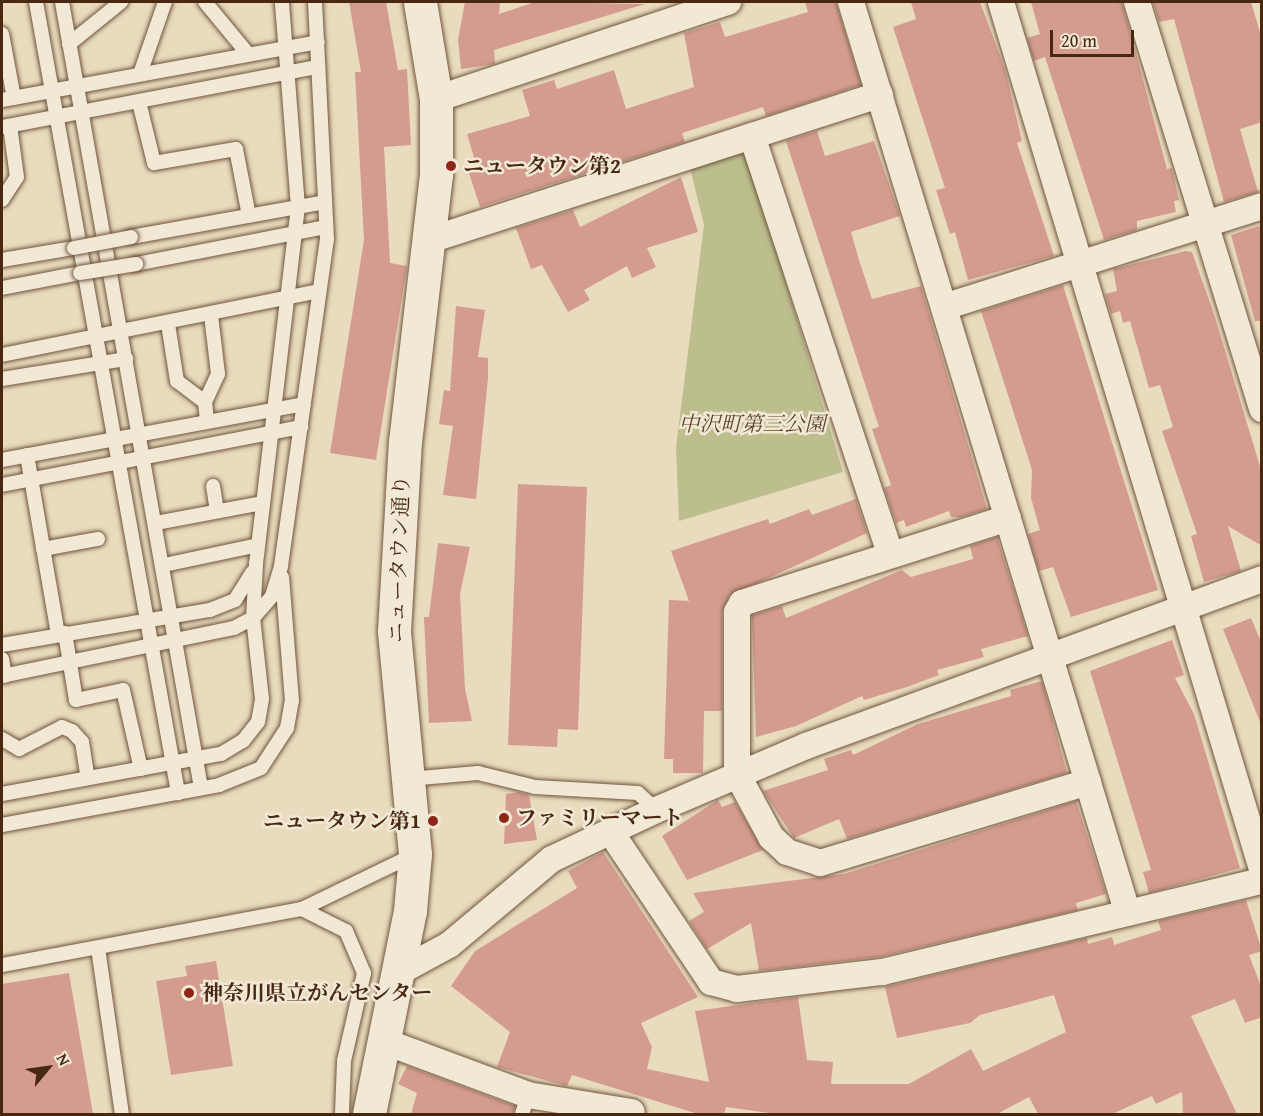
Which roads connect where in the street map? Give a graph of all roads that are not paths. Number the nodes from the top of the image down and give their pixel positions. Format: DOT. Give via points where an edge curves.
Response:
graph roads {
  1 [pos="36,2"];
  2 [pos="62,2"];
  3 [pos="121,2"];
  4 [pos="165,2"];
  5 [pos="206,2"];
  6 [pos="282,2"];
  7 [pos="315,2"];
  8 [pos="420,2"];
  9 [pos="728,2"];
  10 [pos="851,2"];
  11 [pos="1001,2"];
  12 [pos="1137,2"];
  13 [pos="2,34"];
  14 [pos="318,42"];
  15 [pos="69,44"];
  16 [pos="287,46"];
  17 [pos="248,54"];
  18 [pos="318,67"];
  19 [pos="140,74"];
  20 [pos="288,74"];
  21 [pos="76,86"];
  22 [pos="53,90"];
  23 [pos="880,95"];
  24 [pos="8,99"];
  25 [pos="436,99"];
  26 [pos="139,102"];
  27 [pos="81,113"];
  28 [pos="59,117"];
  29 [pos="6,127"];
  30 [pos="752,136"];
  31 [pos="2,200"];
  32 [pos="325,202"];
  33 [pos="1262,206"];
  34 [pos="298,207"];
  35 [pos="249,216"];
  36 [pos="1204,224"];
  37 [pos="326,227"];
  38 [pos="296,234"];
  39 [pos="427,241"];
  40 [pos="2,260"];
  41 [pos="1083,262"];
  42 [pos="2,288"];
  43 [pos="319,291"];
  44 [pos="287,299"];
  45 [pos="944,307"];
  46 [pos="211,315"];
  47 [pos="168,324"];
  48 [pos="121,333"];
  49 [pos="98,338"];
  50 [pos="2,355"];
  51 [pos="126,359"];
  52 [pos="103,363"];
  53 [pos="2,379"];
  54 [pos="205,402"];
  55 [pos="304,404"];
  56 [pos="274,409"];
  57 [pos="1262,409"];
  58 [pos="207,421"];
  59 [pos="300,427"];
  60 [pos="271,432"];
  61 [pos="140,433"];
  62 [pos="116,438"];
  63 [pos="27,455"];
  64 [pos="144,458"];
  65 [pos="2,460"];
  66 [pos="120,462"];
  67 [pos="31,479"];
  68 [pos="2,485"];
  69 [pos="213,486"];
  70 [pos="263,503"];
  71 [pos="218,512"];
  72 [pos="1008,518"];
  73 [pos="156,523"];
  74 [pos="98,539"];
  75 [pos="258,545"];
  76 [pos="43,549"];
  77 [pos="890,554"];
  78 [pos="256,564"];
  79 [pos="164,565"];
  80 [pos="281,566"];
  81 [pos="1262,579"];
  82 [pos="1185,605"];
  83 [pos="174,616"];
  84 [pos="252,618"];
  85 [pos="148,620"];
  86 [pos="62,633"];
  87 [pos="178,640"];
  88 [pos="2,645"];
  89 [pos="153,645"];
  90 [pos="1050,654"];
  91 [pos="2,659"];
  92 [pos="71,665"];
  93 [pos="3,676"];
  94 [pos="2,739"];
  95 [pos="196,759"];
  96 [pos="173,763"];
  97 [pos="141,769"];
  98 [pos="737,774"];
  99 [pos="88,778"];
  100 [pos="408,779"];
  101 [pos="1088,782"];
  102 [pos="201,788"];
  103 [pos="178,793"];
  104 [pos="2,794"];
  105 [pos="656,810"];
  106 [pos="2,825"];
  107 [pos="610,831"];
  108 [pos="415,854"];
  109 [pos="1262,869"];
  110 [pos="1262,881"];
  111 [pos="302,909"];
  112 [pos="1127,911"];
  113 [pos="98,948"];
  114 [pos="2,965"];
  115 [pos="399,972"];
  116 [pos="384,1041"];
  117 [pos="525,1105"];
  118 [pos="632,1112"];
  119 [pos="122,1114"];
  120 [pos="342,1114"];
  121 [pos="369,1114"];
  1 -- 22 [label="lane"];
  2 -- 15 [label="lane"];
  3 -- 15 [label="lane"];
  4 -- 19 [label="lane"];
  5 -- 17 [label="lane"];
  6 -- 16 [label="lane"];
  7 -- 14 [label="lane"];
  8 -- 25 [label="street, ニュータウン通り"];
  9 -- 25 [label="street"];
  10 -- 23 [label="street"];
  11 -- 41 [label="street"];
  12 -- 36 [label="street"];
  13 -- 24 [label="lane"];
  14 -- 16 [label="lane"];
  14 -- 18 [label="lane"];
  15 -- 21 [label="lane"];
  16 -- 17 [label="lane"];
  16 -- 20 [label="lane"];
  17 -- 19 [label="lane"];
  18 -- 20 [label="lane"];
  18 -- 32 [label="lane"];
  19 -- 21 [label="lane"];
  20 -- 26 [label="lane"];
  20 -- 34 [label="lane"];
  21 -- 22 [label="lane"];
  21 -- 27 [label="lane"];
  22 -- 24 [label="lane"];
  22 -- 28 [label="lane"];
  23 -- 30 [label="street"];
  23 -- 45 [label="street"];
  25 -- 39 [label="street, ニュータウン通り" via="436,175"];
  26 -- 27 [label="lane"];
  26 -- 35 [label="lane" via="154,163 236,149"];
  27 -- 28 [label="lane"];
  27 -- 48 [label="lane"];
  28 -- 29 [label="lane"];
  28 -- 49 [label="lane"];
  29 -- 31 [label="lane" via="18,177"];
  30 -- 39 [label="street"];
  30 -- 77 [label="street"];
  32 -- 34 [label="lane"];
  32 -- 37 [label="lane"];
  33 -- 36 [label="street"];
  34 -- 35 [label="lane"];
  34 -- 38 [label="lane"];
  35 -- 40 [label="lane, bridge"];
  36 -- 41 [label="street"];
  36 -- 57 [label="street"];
  37 -- 38 [label="lane"];
  37 -- 43 [label="lane"];
  38 -- 42 [label="lane, bridge"];
  38 -- 44 [label="lane"];
  39 -- 100 [label="street, ニュータウン通り" via="395,561 394,631"];
  41 -- 45 [label="street"];
  41 -- 82 [label="street"];
  43 -- 44 [label="lane"];
  43 -- 55 [label="lane"];
  44 -- 46 [label="lane"];
  44 -- 56 [label="lane"];
  45 -- 72 [label="street"];
  46 -- 47 [label="lane"];
  46 -- 54 [label="lane" via="218,374"];
  47 -- 48 [label="lane"];
  47 -- 54 [label="lane" via="177,381"];
  48 -- 49 [label="lane"];
  48 -- 51 [label="lane"];
  49 -- 50 [label="lane"];
  49 -- 52 [label="lane"];
  51 -- 52 [label="lane"];
  51 -- 61 [label="lane"];
  52 -- 53 [label="lane"];
  52 -- 62 [label="lane"];
  54 -- 58 [label="lane"];
  55 -- 56 [label="lane"];
  55 -- 59 [label="lane"];
  56 -- 58 [label="lane"];
  56 -- 60 [label="lane"];
  58 -- 61 [label="lane"];
  59 -- 60 [label="lane"];
  59 -- 80 [label="lane"];
  60 -- 64 [label="lane"];
  60 -- 70 [label="lane"];
  61 -- 62 [label="lane"];
  61 -- 64 [label="lane"];
  62 -- 63 [label="lane"];
  62 -- 66 [label="lane"];
  63 -- 65 [label="lane"];
  63 -- 67 [label="lane"];
  64 -- 66 [label="lane"];
  64 -- 73 [label="lane"];
  66 -- 67 [label="lane"];
  66 -- 85 [label="lane"];
  67 -- 68 [label="lane"];
  67 -- 76 [label="lane"];
  69 -- 71 [label="lane"];
  70 -- 71 [label="lane"];
  70 -- 75 [label="lane"];
  71 -- 73 [label="lane"];
  72 -- 77 [label="street"];
  72 -- 90 [label="street"];
  73 -- 79 [label="lane"];
  74 -- 76 [label="lane"];
  75 -- 78 [label="lane"];
  75 -- 79 [label="lane"];
  76 -- 86 [label="lane"];
  77 -- 98 [label="street" via="738,607"];
  78 -- 83 [label="lane" via="235,600"];
  78 -- 84 [label="lane"];
  79 -- 83 [label="lane"];
  80 -- 84 [label="lane" via="272,596"];
  80 -- 102 [label="lane" via="292,671 287,728 261,768"];
  81 -- 82 [label="street"];
  82 -- 90 [label="street"];
  82 -- 109 [label="street"];
  83 -- 85 [label="lane"];
  83 -- 87 [label="lane"];
  84 -- 87 [label="lane" via="234,628"];
  84 -- 95 [label="lane" via="262,699 258,722 243,741 221,754"];
  85 -- 86 [label="lane"];
  85 -- 89 [label="lane"];
  86 -- 88 [label="lane"];
  86 -- 92 [label="lane"];
  87 -- 89 [label="lane"];
  87 -- 95 [label="lane"];
  89 -- 92 [label="lane"];
  89 -- 96 [label="lane"];
  90 -- 98 [label="street"];
  90 -- 101 [label="street"];
  91 -- 93 [label="lane"];
  92 -- 93 [label="lane"];
  92 -- 97 [label="lane" via="76,700 123,690"];
  94 -- 99 [label="lane" via="19,749 62,727 72,731 82,742"];
  95 -- 96 [label="lane"];
  95 -- 102 [label="lane"];
  96 -- 97 [label="lane"];
  96 -- 103 [label="lane"];
  97 -- 99 [label="lane"];
  98 -- 101 [label="street" via="771,837 787,852 820,863"];
  98 -- 105 [label="street"];
  99 -- 104 [label="lane"];
  100 -- 105 [label="lane" via="478,773 546,788 638,793"];
  100 -- 108 [label="street, ニュータウン通り"];
  101 -- 112 [label="street"];
  102 -- 103 [label="lane"];
  103 -- 106 [label="lane"];
  105 -- 107 [label="street"];
  107 -- 112 [label="street" via="711,982 737,989 882,972"];
  107 -- 115 [label="street" via="552,859 449,945"];
  108 -- 111 [label="lane"];
  108 -- 115 [label="street, ニュータウン通り"];
  110 -- 112 [label="street"];
  111 -- 113 [label="lane"];
  111 -- 120 [label="lane" via="346,931 364,973 344,1061"];
  113 -- 114 [label="lane"];
  113 -- 119 [label="lane"];
  115 -- 116 [label="street, ニュータウン通り"];
  116 -- 117 [label="street"];
  116 -- 121 [label="street, ニュータウン通り"];
  117 -- 118 [label="street"];
}
